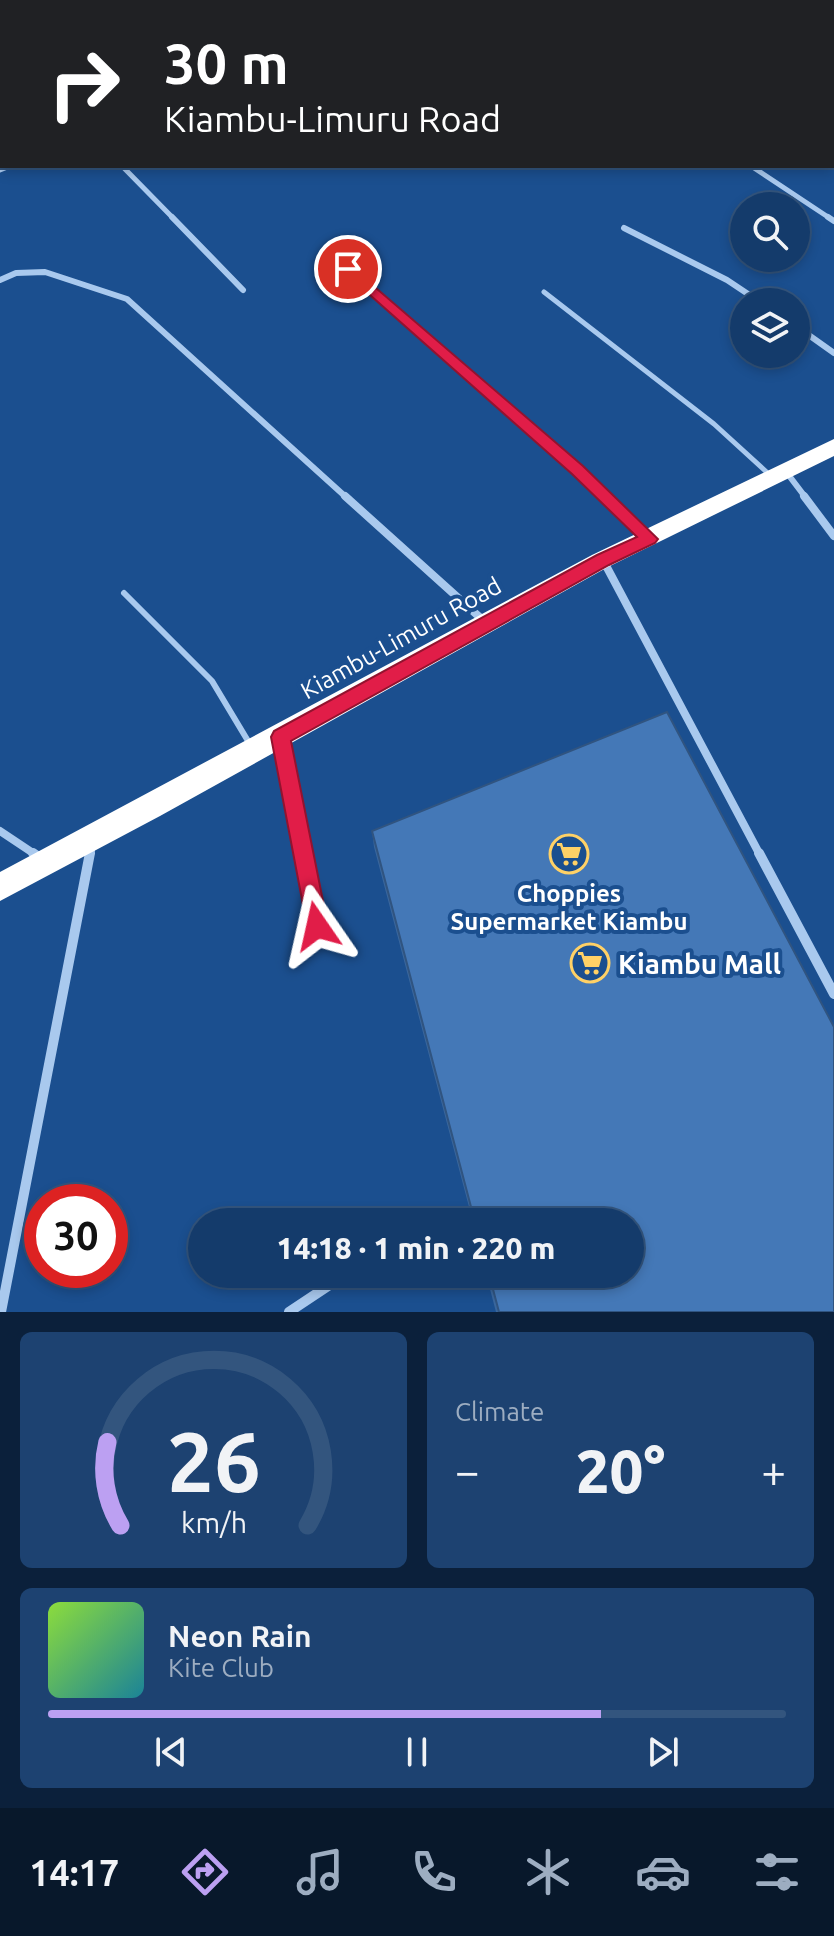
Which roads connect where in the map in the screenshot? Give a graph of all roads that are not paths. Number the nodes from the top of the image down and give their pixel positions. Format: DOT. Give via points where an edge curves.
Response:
graph roads {
  1 [pos="124,168"];
  2 [pos="754,168"];
  3 [pos="834,221"];
  4 [pos="624,228"];
  5 [pos="327,250"];
  6 [pos="0,280"];
  7 [pos="739,288"];
  8 [pos="243,290"];
  9 [pos="544,292"];
  10 [pos="810,336"];
  11 [pos="834,353"];
  12 [pos="834,447"];
  13 [pos="781,476"];
  14 [pos="834,536"];
  15 [pos="649,539"];
  16 [pos="603,560"];
  17 [pos="124,593"];
  18 [pos="488,625"];
  19 [pos="281,737"];
  20 [pos="254,751"];
  21 [pos="0,831"];
  22 [pos="93,840"];
  23 [pos="48,862"];
  24 [pos="0,887"];
  25 [pos="317,926"];
  26 [pos="834,994"];
  27 [pos="325,1288"];
  28 [pos="1,1312"];
  29 [pos="289,1312"];
  1 -- 8 [label="street"];
  2 -- 3 [label="street"];
  4 -- 7 [label="street"];
  5 -- 15 [label="street"];
  6 -- 18 [label="street" via="16,273 45,272 127,299"];
  9 -- 13 [label="lane"];
  10 -- 11 [label="street"];
  12 -- 13 [label="highway, Kiambu-Limuru Road"];
  13 -- 14 [label="street"];
  13 -- 15 [label="highway, Kiambu-Limuru Road"];
  15 -- 16 [label="highway, Kiambu-Limuru Road"];
  16 -- 18 [label="highway, Kiambu-Limuru Road"];
  16 -- 26 [label="street"];
  17 -- 20 [label="lane" via="212,681"];
  18 -- 19 [label="highway, Kiambu-Limuru Road"];
  19 -- 20 [label="highway, Kiambu-Limuru Road"];
  19 -- 25 [label="street"];
  20 -- 22 [label="highway, Kiambu-Limuru Road"];
  21 -- 23 [label="street"];
  22 -- 23 [label="highway, Kiambu-Limuru Road"];
  22 -- 28 [label="street"];
  23 -- 24 [label="highway, Kiambu-Limuru Road"];
  27 -- 29 [label="street"];
}
